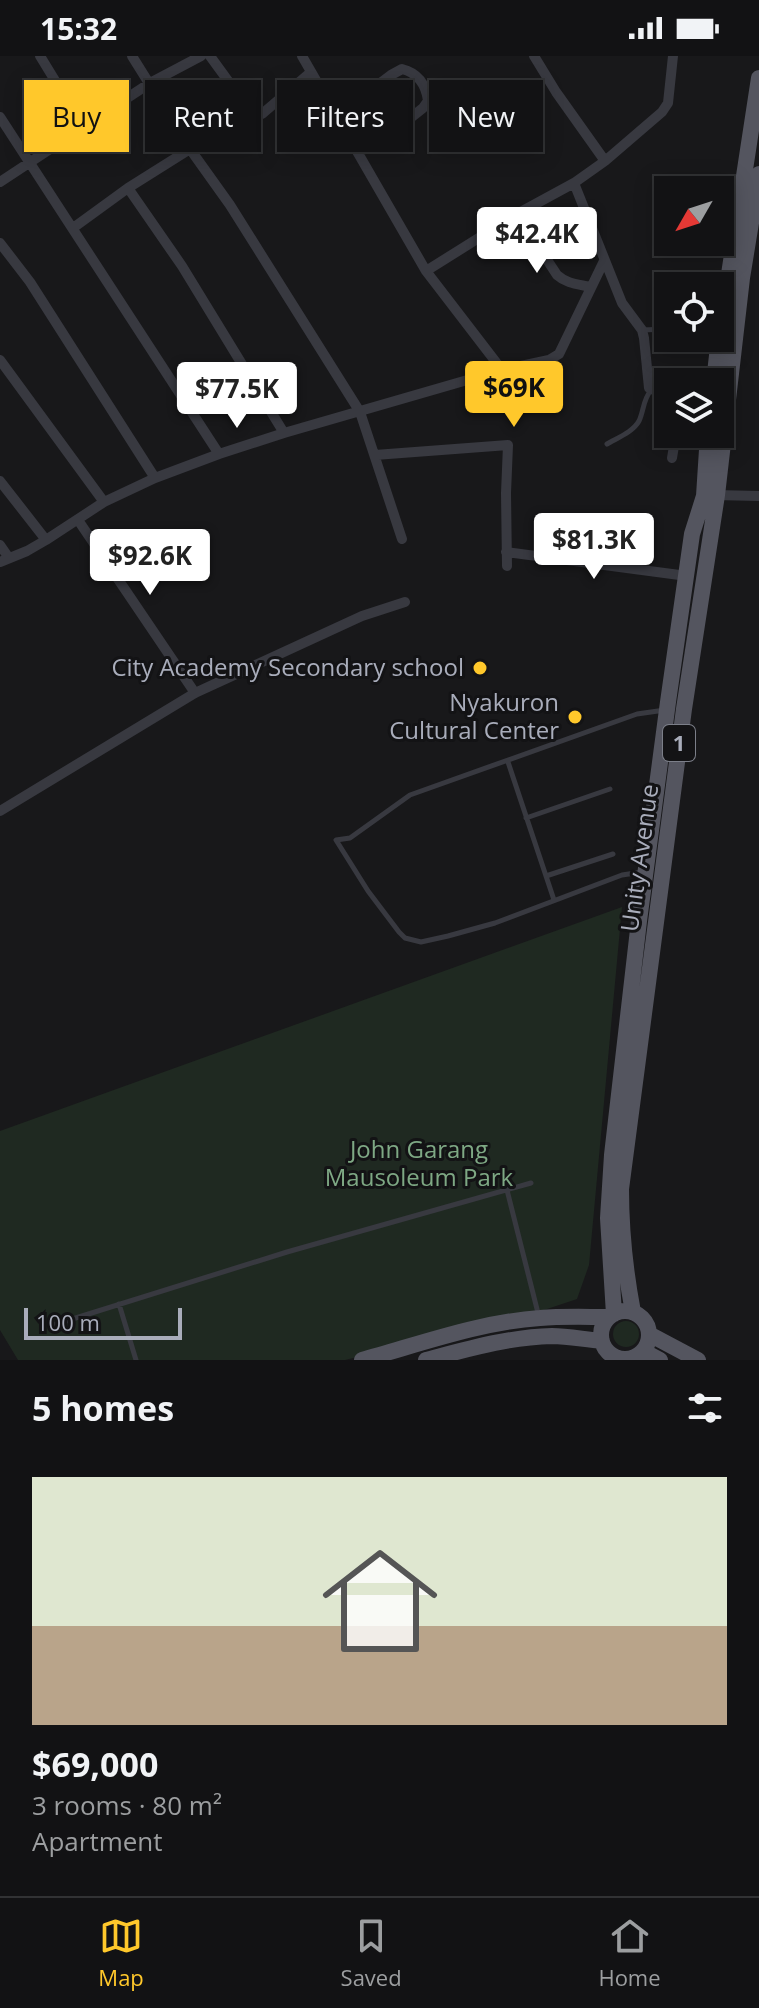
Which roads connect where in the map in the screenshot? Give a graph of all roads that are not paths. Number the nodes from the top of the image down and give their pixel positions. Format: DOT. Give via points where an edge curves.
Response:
graph roads {
  1 [pos="40,56"];
  2 [pos="132,56"];
  3 [pos="201,56"];
  4 [pos="210,56"];
  5 [pos="302,56"];
  6 [pos="534,56"];
  7 [pos="673,56"];
  8 [pos="311,72"];
  9 [pos="55,80"];
  10 [pos="148,80"];
  11 [pos="156,80"];
  12 [pos="316,80"];
  13 [pos="384,80"];
  14 [pos="758,89"];
  15 [pos="413,116"];
  16 [pos="0,117"];
  17 [pos="45,152"];
  18 [pos="185,152"];
  19 [pos="192,152"];
  20 [pos="358,152"];
  21 [pos="30,161"];
  22 [pos="605,161"];
  23 [pos="759,174"];
  24 [pos="0,182"];
  25 [pos="574,183"];
  26 [pos="128,188"];
  27 [pos="517,214"];
  28 [pos="73,228"];
  29 [pos="0,243"];
  30 [pos="604,261"];
  31 [pos="426,271"];
  32 [pos="730,272"];
  33 [pos="591,287"];
  34 [pos="642,330"];
  35 [pos="654,330"];
  36 [pos="0,360"];
  37 [pos="502,370"];
  38 [pos="651,390"];
  39 [pos="654,391"];
  40 [pos="360,412"];
  41 [pos="284,433"];
  42 [pos="607,444"];
  43 [pos="674,448"];
  44 [pos="709,448"];
  45 [pos="219,454"];
  46 [pos="375,455"];
  47 [pos="672,458"];
  48 [pos="155,478"];
  49 [pos="0,481"];
  50 [pos="711,496"];
  51 [pos="759,496"];
  52 [pos="104,502"];
  53 [pos="78,520"];
  54 [pos="402,539"];
  55 [pos="46,540"];
  56 [pos="0,545"];
  57 [pos="506,552"];
  58 [pos="5,560"];
  59 [pos="507,566"];
  60 [pos="687,576"];
  61 [pos="405,602"];
  62 [pos="195,693"];
  63 [pos="676,710"];
  64 [pos="508,762"];
  65 [pos="610,789"];
  66 [pos="0,811"];
  67 [pos="526,818"];
  68 [pos="613,854"];
  69 [pos="647,871"];
  70 [pos="546,876"];
  71 [pos="554,900"];
  72 [pos="531,1183"];
  73 [pos="507,1190"];
  74 [pos="119,1304"];
  75 [pos="633,1312"];
  76 [pos="611,1315"];
  77 [pos="540,1318"];
  78 [pos="50,1326"];
  79 [pos="649,1334"];
  80 [pos="602,1341"];
  81 [pos="639,1356"];
  82 [pos="616,1358"];
  83 [pos="136,1360"];
  84 [pos="362,1360"];
  85 [pos="426,1360"];
  86 [pos="660,1360"];
  87 [pos="698,1360"];
  1 -- 9 [label="street"];
  2 -- 10 [label="street"];
  3 -- 11 [label="street"];
  4 -- 8 [label="street" via="253,115 262,114"];
  5 -- 8 [label="street"];
  6 -- 22 [label="street"];
  7 -- 22 [label="street" via="667,107"];
  8 -- 12 [label="street"];
  13 -- 15 [label="street" via="402,69 423,84 428,101"];
  14 -- 32 [label="main road"];
  16 -- 21 [label="street"];
  17 -- 21 [label="street"];
  18 -- 26 [label="street"];
  19 -- 40 [label="street"];
  20 -- 31 [label="street"];
  21 -- 24 [label="street"];
  21 -- 28 [label="street"];
  22 -- 25 [label="street"];
  23 -- 50 [label="main road, Unity Avenue / 1"];
  25 -- 27 [label="street"];
  25 -- 30 [label="street"];
  26 -- 28 [label="street"];
  26 -- 41 [label="street"];
  27 -- 31 [label="street"];
  27 -- 33 [label="street" via="557,275"];
  28 -- 45 [label="street"];
  29 -- 48 [label="street"];
  30 -- 33 [label="street"];
  30 -- 34 [label="street" via="622,303"];
  31 -- 37 [label="street"];
  33 -- 37 [label="street" via="559,354"];
  34 -- 35 [label="lane"];
  34 -- 38 [label="street"];
  36 -- 52 [label="street"];
  37 -- 40 [label="street"];
  38 -- 39 [label="street"];
  38 -- 42 [label="lane" via="634,428"];
  40 -- 41 [label="street"];
  40 -- 46 [label="street"];
  41 -- 45 [label="street"];
  43 -- 47 [label="street"];
  44 -- 50 [label="main road, Unity Avenue / 1"];
  45 -- 48 [label="street"];
  46 -- 54 [label="street"];
  46 -- 57 [label="street" via="508,445"];
  48 -- 52 [label="street"];
  49 -- 55 [label="street"];
  50 -- 51 [label="street"];
  50 -- 60 [label="main road, Unity Avenue / 1" via="692,534"];
  50 -- 63 [label="main road, Unity Avenue / 1"];
  52 -- 53 [label="street"];
  53 -- 55 [label="street"];
  53 -- 62 [label="street"];
  55 -- 58 [label="street"];
  56 -- 58 [label="street"];
  57 -- 59 [label="street"];
  57 -- 60 [label="street"];
  60 -- 63 [label="main road, Unity Avenue / 1"];
  61 -- 62 [label="street" via="362,616"];
  62 -- 66 [label="street"];
  63 -- 64 [label="lane" via="637,714"];
  63 -- 69 [label="main road, Unity Avenue / 1"];
  63 -- 75 [label="main road, Unity Avenue / 1" via="621,1189 621,1231"];
  64 -- 67 [label="lane"];
  64 -- 71 [label="lane" via="410,795 350,838 336,840 399,932 415,942 495,923"];
  65 -- 67 [label="lane"];
  67 -- 70 [label="lane"];
  68 -- 70 [label="lane"];
  69 -- 71 [label="lane"];
  69 -- 76 [label="main road, Unity Avenue / 1" via="612,1155"];
  70 -- 71 [label="lane"];
  72 -- 73 [label="lane"];
  73 -- 74 [label="lane"];
  73 -- 77 [label="lane"];
  74 -- 78 [label="lane"];
  74 -- 83 [label="lane"];
  75 -- 76 [label="main road"];
  75 -- 79 [label="main road, 1" via="645,1321"];
  76 -- 77 [label="main road"];
  76 -- 80 [label="main road, 1"];
  77 -- 84 [label="main road" via="480,1328"];
  79 -- 81 [label="main road"];
  79 -- 87 [label="main road"];
  80 -- 82 [label="main road"];
  80 -- 85 [label="main road" via="527,1337"];
  81 -- 82 [label="main road"];
  81 -- 86 [label="main road"];
}
